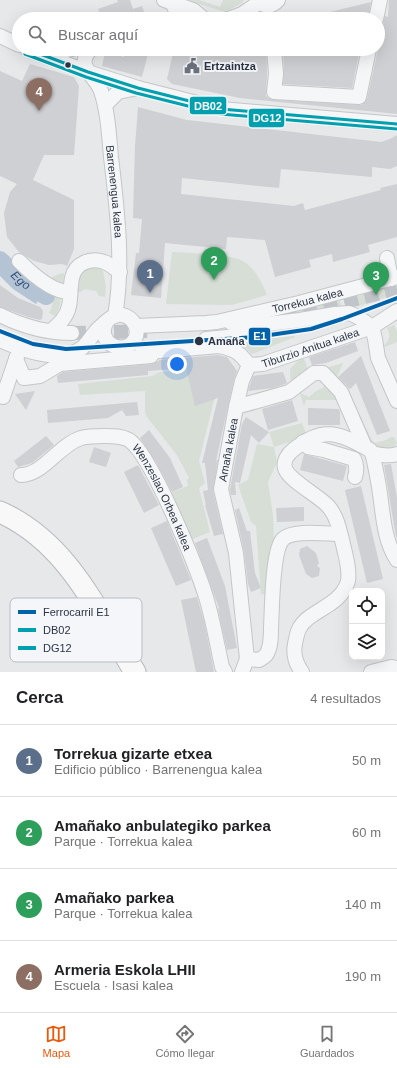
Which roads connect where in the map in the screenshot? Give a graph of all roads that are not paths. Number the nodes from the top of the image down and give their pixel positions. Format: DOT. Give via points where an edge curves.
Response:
graph roads {
  1 [pos="380,0"];
  2 [pos="168,1"];
  3 [pos="267,7"];
  4 [pos="176,12"];
  5 [pos="195,12"];
  6 [pos="249,12"];
  7 [pos="377,12"];
  8 [pos="0,36"];
  9 [pos="12,42"];
  10 [pos="44,56"];
  11 [pos="86,56"];
  12 [pos="275,56"];
  13 [pos="368,56"];
  14 [pos="88,72"];
  15 [pos="138,88"];
  16 [pos="106,105"];
  17 [pos="397,124"];
  18 [pos="387,258"];
  19 [pos="19,261"];
  20 [pos="120,272"];
  21 [pos="394,278"];
  22 [pos="66,292"];
  23 [pos="397,312"];
  24 [pos="0,315"];
  25 [pos="111,318"];
  26 [pos="58,322"];
  27 [pos="217,322"];
  28 [pos="136,326"];
  29 [pos="372,327"];
  30 [pos="72,333"];
  31 [pos="260,334"];
  32 [pos="0,340"];
  33 [pos="133,341"];
  34 [pos="113,346"];
  35 [pos="82,347"];
  36 [pos="153,353"];
  37 [pos="17,354"];
  38 [pos="249,365"];
  39 [pos="3,397"];
  40 [pos="397,401"];
  41 [pos="236,407"];
  42 [pos="303,442"];
  43 [pos="368,450"];
  44 [pos="397,454"];
  45 [pos="21,475"];
  46 [pos="355,477"];
  47 [pos="0,512"];
  48 [pos="340,534"];
  49 [pos="397,560"];
  50 [pos="91,598"];
  51 [pos="248,659"];
  52 [pos="129,662"];
  53 [pos="397,668"];
  54 [pos="135,672"];
  55 [pos="226,672"];
  56 [pos="242,672"];
  57 [pos="302,672"];
  58 [pos="371,672"];
  1 -- 7 [label="street"];
  2 -- 4 [label="street"];
  2 -- 5 [label="street"];
  3 -- 6 [label="street"];
  8 -- 9 [label="street"];
  10 -- 14 [label="street"];
  11 -- 14 [label="street" via="85,65"];
  12 -- 13 [label="street" via="274,92 359,97"];
  14 -- 15 [label="street"];
  14 -- 16 [label="street, Barrenengua kalea" via="99,86"];
  15 -- 16 [label="street" via="118,92"];
  15 -- 17 [label="street" via="221,109"];
  16 -- 20 [label="street, Barrenengua kalea"];
  18 -- 21 [label="street"];
  19 -- 22 [label="street" via="30,273 46,284"];
  20 -- 22 [label="street" via="104,262 83,262 77,266"];
  20 -- 25 [label="street, Barrenengua kalea"];
  21 -- 27 [label="street, Torrekua kalea"];
  22 -- 26 [label="street" via="69,306"];
  23 -- 29 [label="street, Tiburzio Anitua kalea"];
  24 -- 26 [label="street" via="25,326"];
  25 -- 28 [label="street" via="126,316"];
  25 -- 34 [label="street" via="105,325 104,335"];
  25 -- 35 [label="street"];
  26 -- 30 [label="street" via="61,333"];
  27 -- 28 [label="street"];
  27 -- 29 [label="street, Tiburzio Anitua kalea" via="259,324 349,313"];
  28 -- 33 [label="street"];
  29 -- 38 [label="street, Tiburzio Anitua kalea" via="263,364"];
  29 -- 40 [label="street" via="378,358"];
  31 -- 36 [label="street" via="155,342"];
  32 -- 37 [label="street"];
  33 -- 34 [label="street" via="126,347"];
  33 -- 36 [label="street"];
  34 -- 35 [label="street"];
  35 -- 37 [label="street" via="59,356"];
  36 -- 37 [label="street" via="60,364 40,376 28,378 22,375"];
  36 -- 38 [label="street" via="220,346 240,354"];
  37 -- 39 [label="street"];
  38 -- 41 [label="street, Amaña kalea"];
  41 -- 43 [label="street" via="289,392 314,373 323,373 341,392"];
  41 -- 51 [label="street, Amaña kalea" via="221,489 236,553"];
  42 -- 43 [label="street" via="319,434 329,433 348,438"];
  42 -- 46 [label="street" via="308,447 354,459 357,471"];
  42 -- 48 [label="street" via="289,453 285,460 285,469 293,479 327,505 334,514"];
  43 -- 44 [label="street" via="382,455"];
  43 -- 49 [label="street" via="376,469 388,539"];
  45 -- 55 [label="street, Wenzeslao Orbea kalea" via="32,474 81,438 121,437 130,441 142,455 158,483 184,542 206,597 222,667"];
  47 -- 50 [label="highway" via="41,538 69,568"];
  48 -- 51 [label="street" via="307,533 283,539 278,548 270,642 266,655 259,660"];
  48 -- 57 [label="street" via="348,567 348,580 338,597 306,620 300,628 294,648 295,658"];
  51 -- 56 [label="street"];
  52 -- 54 [label="highway"];
  53 -- 58 [label="street"];
}
